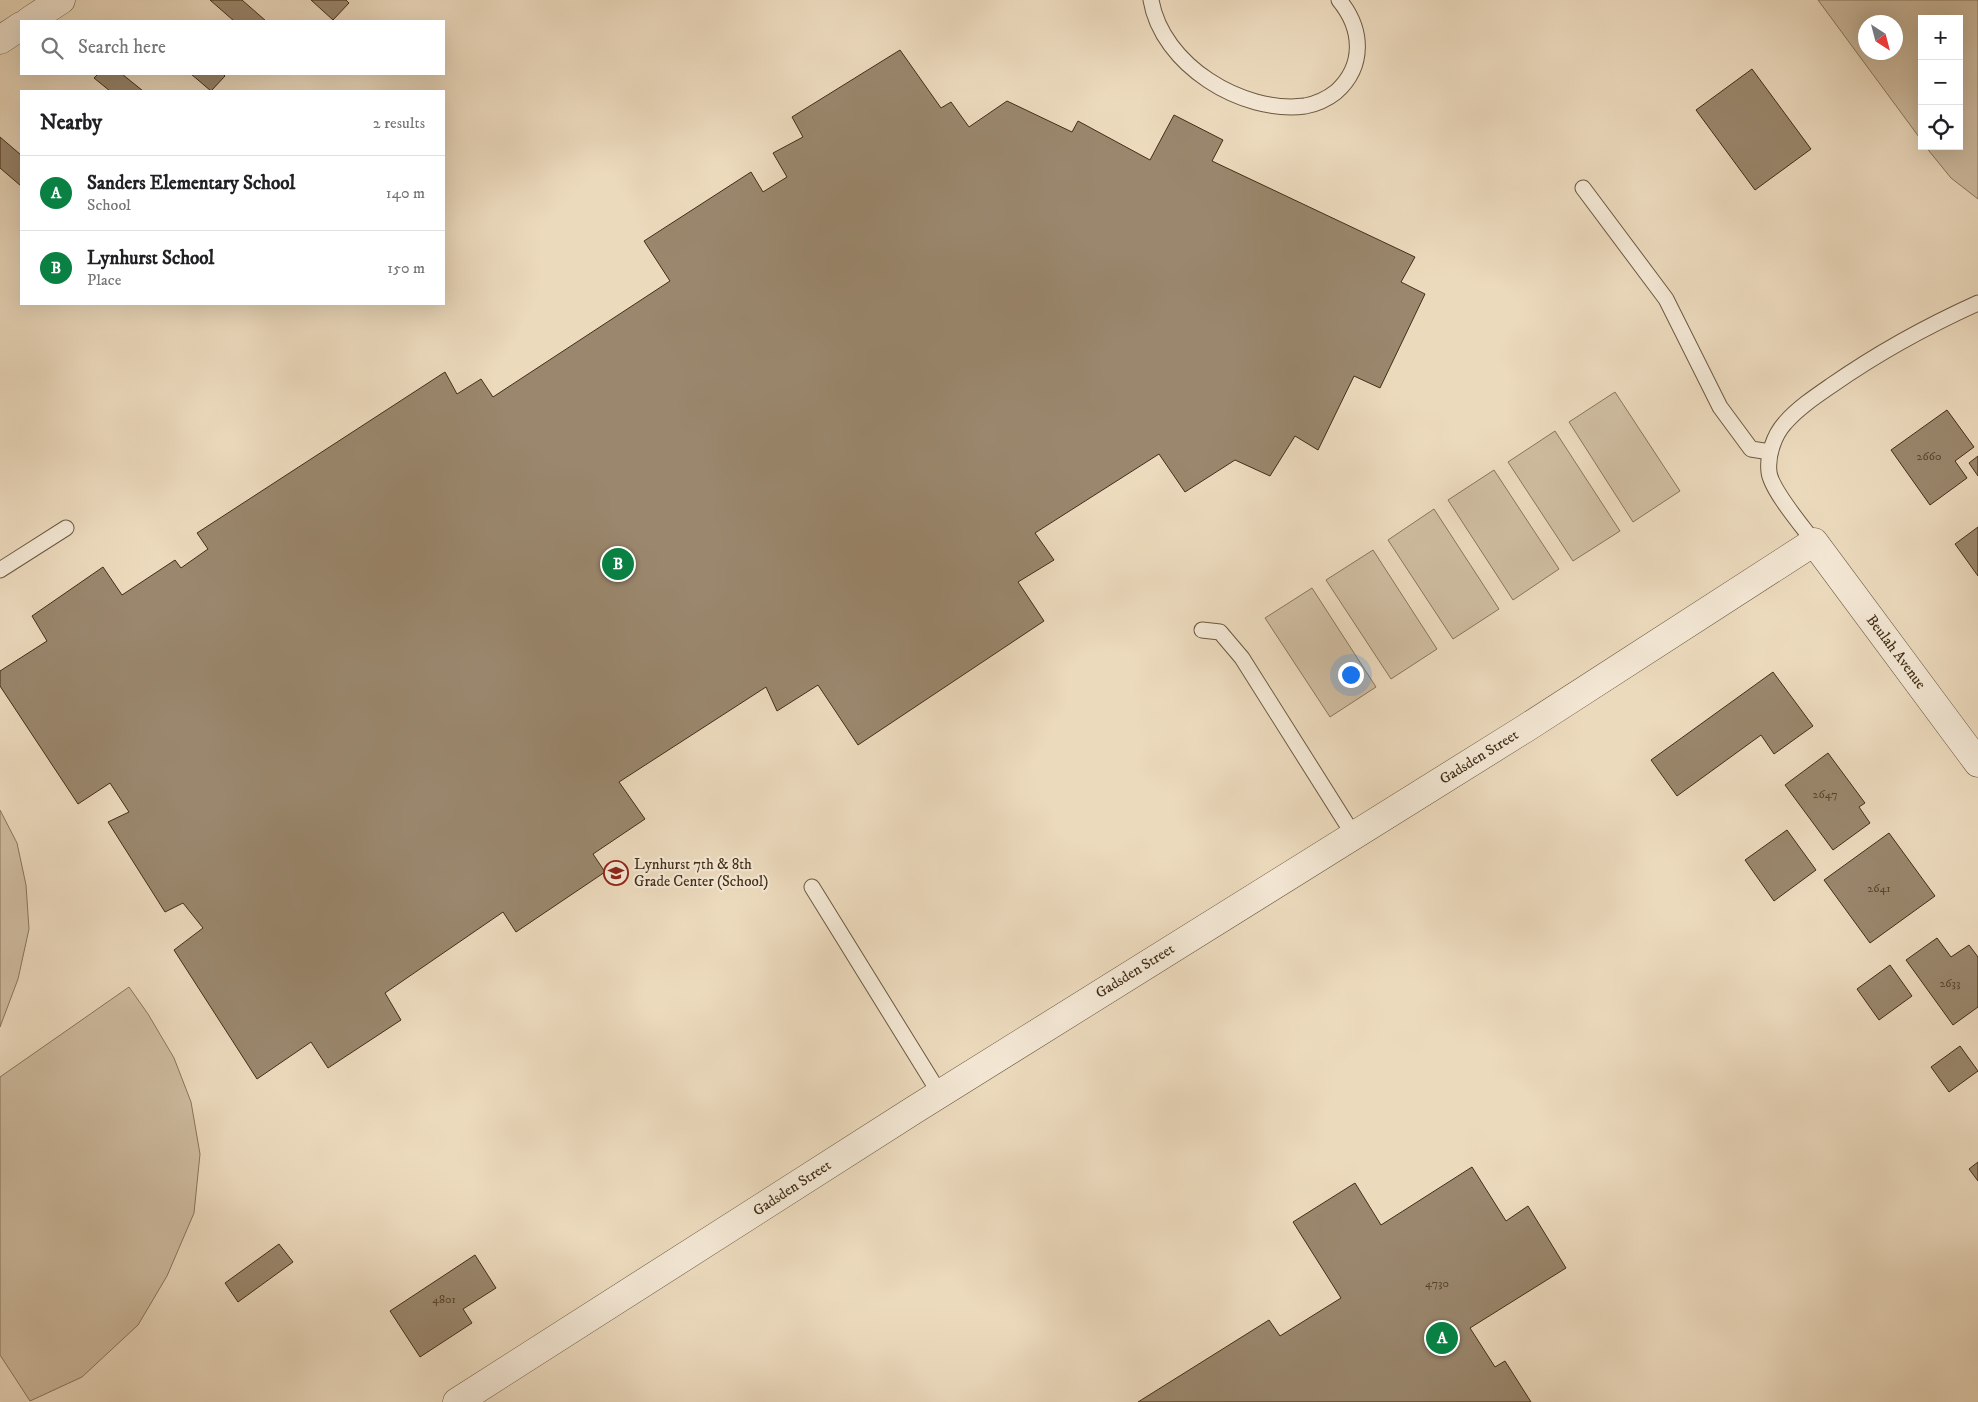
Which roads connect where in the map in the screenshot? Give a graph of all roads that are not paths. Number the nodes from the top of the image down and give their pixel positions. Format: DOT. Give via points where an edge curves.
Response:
graph roads {
  1 [pos="61,0"];
  2 [pos="1152,0"];
  3 [pos="1339,0"];
  4 [pos="31,20"];
  5 [pos="20,27"];
  6 [pos="0,40"];
  7 [pos="1583,188"];
  8 [pos="1978,303"];
  9 [pos="1770,452"];
  10 [pos="66,528"];
  11 [pos="1814,542"];
  12 [pos="0,570"];
  13 [pos="1202,630"];
  14 [pos="1978,763"];
  15 [pos="1353,834"];
  16 [pos="812,887"];
  17 [pos="940,1094"];
  18 [pos="456,1402"];
  1 -- 4 [label="street"];
  2 -- 3 [label="lane" via="1164,36 1186,65 1220,88 1250,100 1292,106 1321,102 1346,82 1355,67 1356,33"];
  5 -- 6 [label="street"];
  7 -- 9 [label="lane" via="1666,299 1720,407 1751,449"];
  8 -- 9 [label="lane" via="1910,336 1815,397 1784,423"];
  9 -- 11 [label="lane" via="1769,473 1777,491"];
  10 -- 12 [label="lane"];
  11 -- 14 [label="street, Beulah Avenue"];
  11 -- 15 [label="street, Gadsden Street" via="1526,728"];
  13 -- 15 [label="lane" via="1220,632 1242,658"];
  15 -- 17 [label="street, Gadsden Street"];
  16 -- 17 [label="lane"];
  17 -- 18 [label="street, Gadsden Street"];
}
